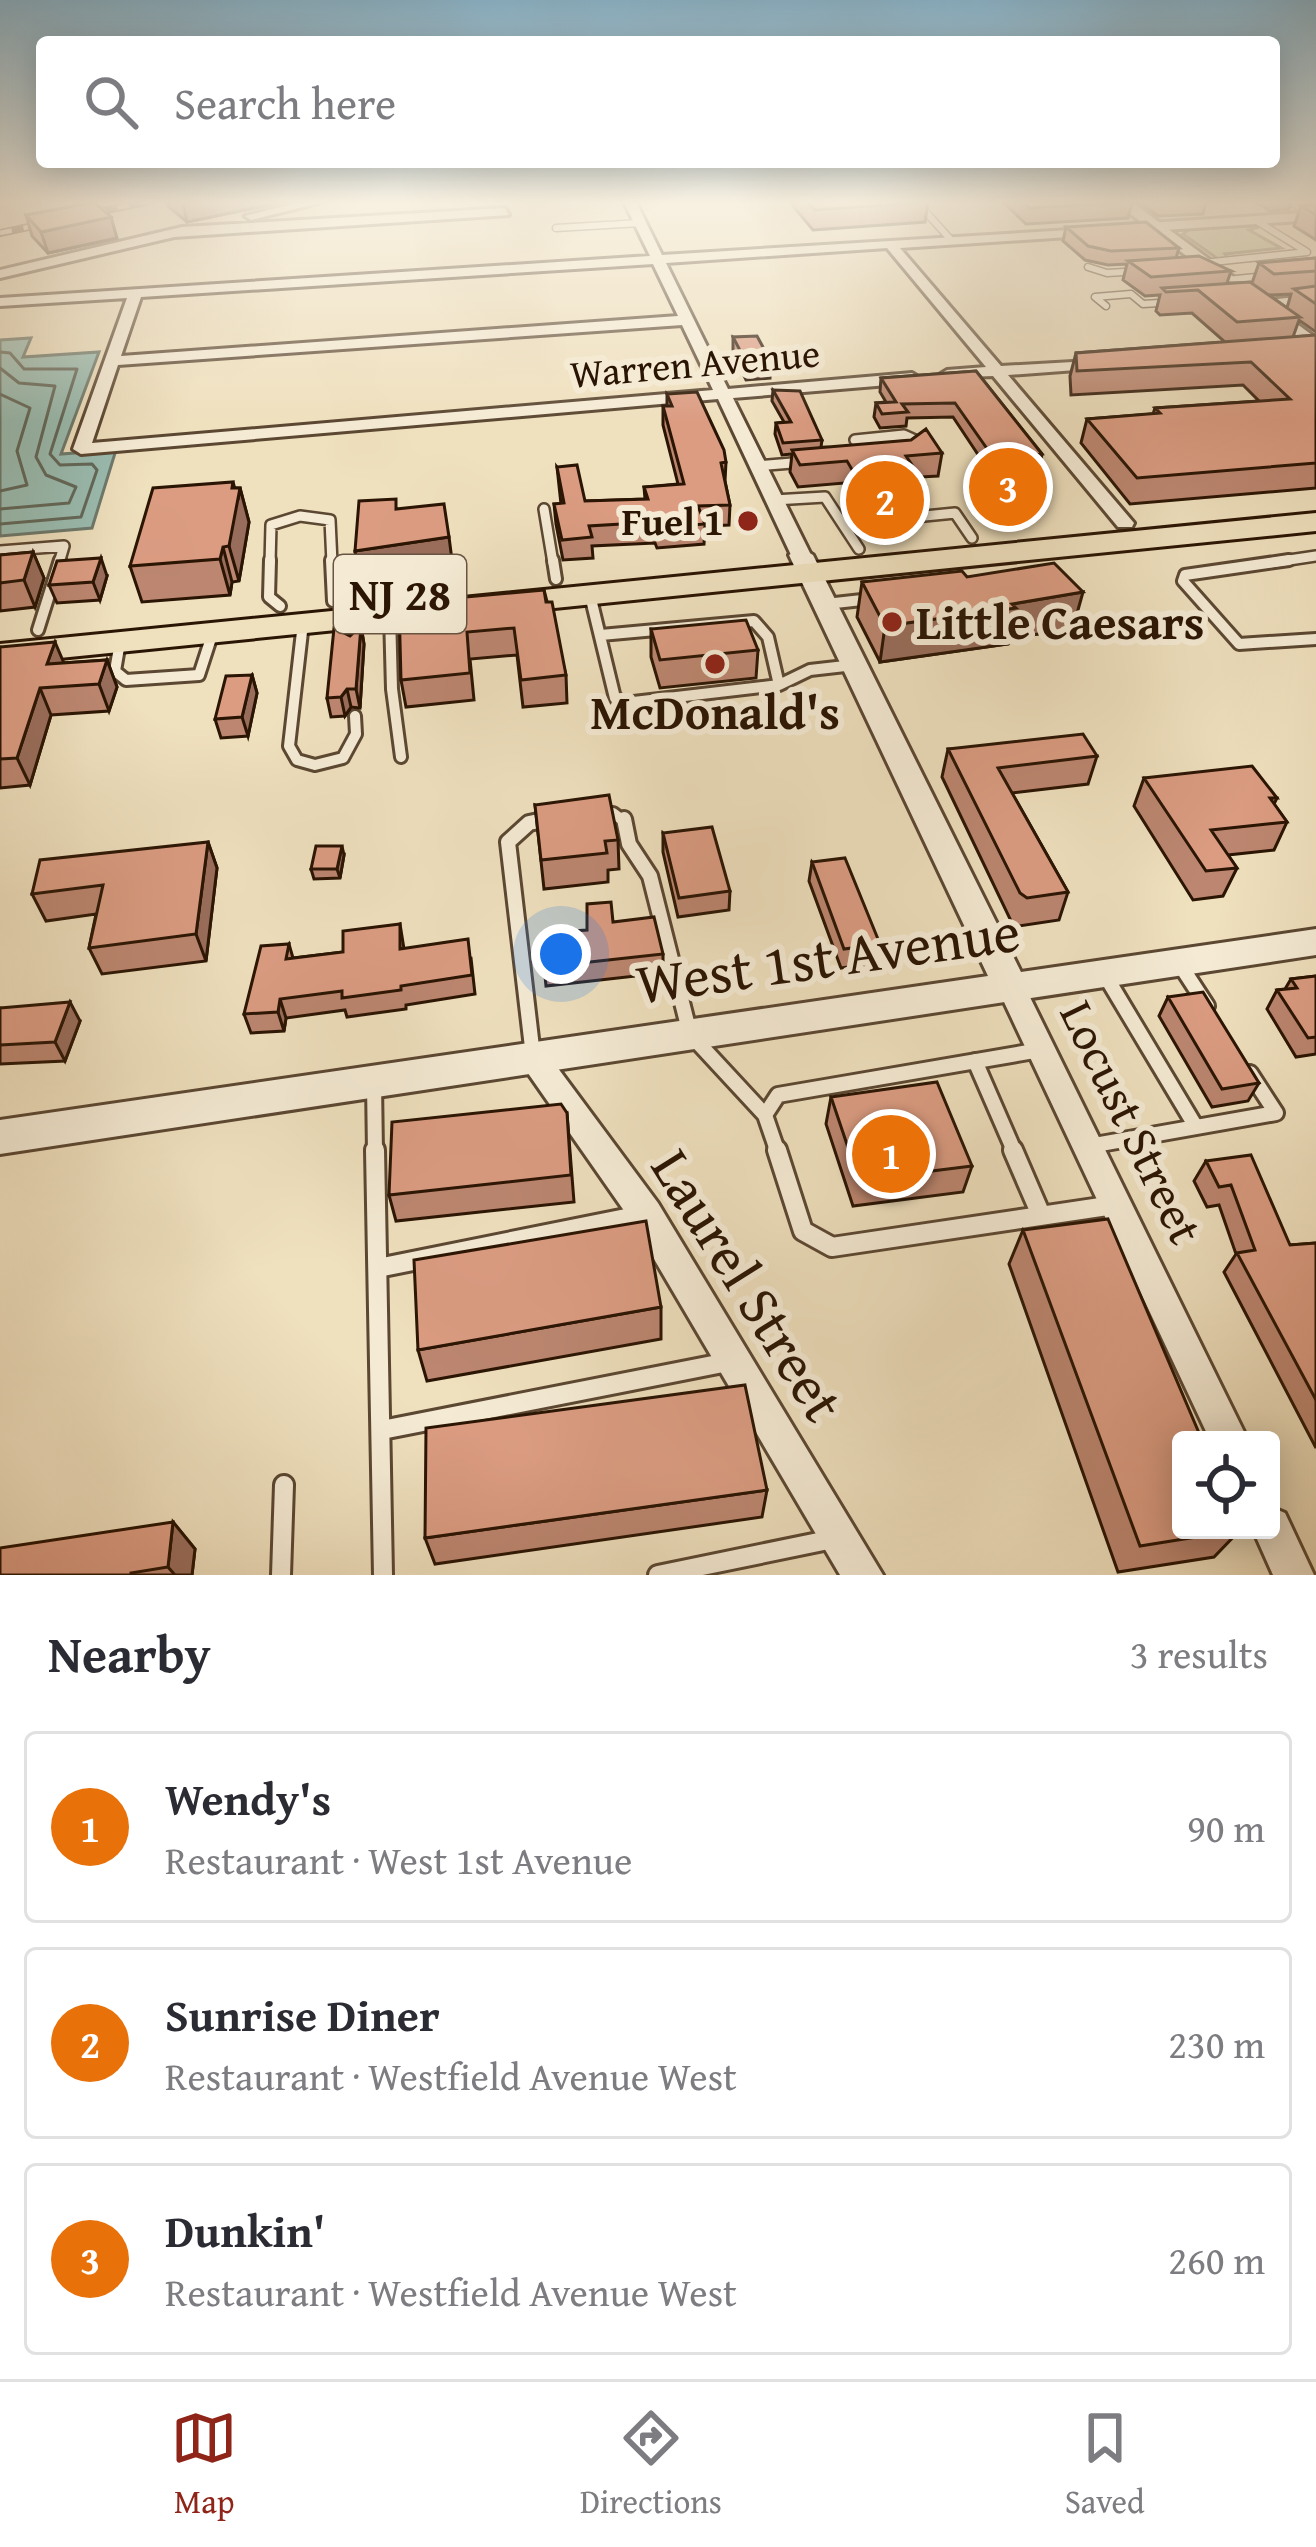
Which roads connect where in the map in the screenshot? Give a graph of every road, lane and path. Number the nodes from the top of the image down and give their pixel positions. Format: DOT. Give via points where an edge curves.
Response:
graph roads {
  1 [pos="450,274"];
  2 [pos="664,274"];
  3 [pos="914,274"];
  4 [pos="1208,274"];
  5 [pos="1271,276"];
  6 [pos="1226,289"];
  7 [pos="135,294"];
  8 [pos="1316,299"];
  9 [pos="1185,301"];
  10 [pos="1254,301"];
  11 [pos="0,302"];
  12 [pos="1106,306"];
  13 [pos="686,320"];
  14 [pos="1316,347"];
  15 [pos="1292,348"];
  16 [pos="109,361"];
  17 [pos="1131,361"];
  18 [pos="993,371"];
  19 [pos="722,394"];
  20 [pos="855,440"];
  21 [pos="907,453"];
  22 [pos="824,460"];
  23 [pos="757,466"];
  24 [pos="774,500"];
  25 [pos="1316,504"];
  26 [pos="544,509"];
  27 [pos="1316,522"];
  28 [pos="1125,523"];
  29 [pos="0,551"];
  30 [pos="989,553"];
  31 [pos="863,556"];
  32 [pos="1316,556"];
  33 [pos="805,564"];
  34 [pos="556,579"];
  35 [pos="590,595"];
  36 [pos="887,598"];
  37 [pos="825,604"];
  38 [pos="343,606"];
  39 [pos="283,608"];
  40 [pos="390,614"];
  41 [pos="38,630"];
  42 [pos="0,634"];
  43 [pos="601,635"];
  44 [pos="1316,639"];
  45 [pos="0,655"];
  46 [pos="854,664"];
  47 [pos="779,685"];
  48 [pos="355,716"];
  49 [pos="401,758"];
  50 [pos="583,813"];
  51 [pos="565,816"];
  52 [pos="1316,942"];
  53 [pos="1179,963"];
  54 [pos="1104,974"];
  55 [pos="1011,987"];
  56 [pos="1215,1019"];
  57 [pos="690,1034"];
  58 [pos="1041,1050"];
  59 [pos="533,1057"];
  60 [pos="1240,1057"];
  61 [pos="975,1061"];
  62 [pos="374,1082"];
  63 [pos="765,1115"];
  64 [pos="1196,1127"];
  65 [pos="0,1137"];
  66 [pos="1088,1146"];
  67 [pos="1115,1204"];
  68 [pos="646,1214"];
  69 [pos="1041,1215"];
  70 [pos="378,1268"];
  71 [pos="733,1361"];
  72 [pos="382,1430"];
  73 [pos="1225,1431"];
  74 [pos="284,1485"];
  75 [pos="839,1538"];
  76 [pos="1277,1539"];
  77 [pos="281,1575"];
  78 [pos="383,1575"];
  79 [pos="658,1575"];
  80 [pos="862,1575"];
  81 [pos="1294,1575"];
  1 -- 7 [label="street"];
  2 -- 13 [label="street, Locust Street"];
  3 -- 18 [label="street"];
  4 -- 6 [label="street"];
  5 -- 6 [label="lane"];
  6 -- 10 [label="street"];
  7 -- 11 [label="street"];
  7 -- 16 [label="street"];
  8 -- 10 [label="street"];
  9 -- 12 [label="lane" via="1095,297"];
  10 -- 14 [label="street"];
  13 -- 16 [label="street"];
  13 -- 19 [label="street, Locust Street"];
  14 -- 15 [label="street"];
  16 -- 19 [label="street, Warren Avenue" via="81,449"];
  17 -- 18 [label="street, Warren Avenue"];
  18 -- 19 [label="street, Warren Avenue"];
  18 -- 28 [label="street"];
  19 -- 23 [label="street, Locust Street"];
  20 -- 21 [label="lane" via="904,435 917,445"];
  22 -- 23 [label="lane"];
  23 -- 24 [label="street, Locust Street"];
  24 -- 31 [label="lane" via="825,496"];
  24 -- 33 [label="street, Locust Street"];
  25 -- 28 [label="main road, NJ 28"];
  26 -- 34 [label="lane"];
  27 -- 30 [label="main road, NJ 28"];
  28 -- 30 [label="main road, NJ 28"];
  29 -- 41 [label="lane" via="64,546"];
  30 -- 31 [label="main road, NJ 28"];
  30 -- 31 [label="lane" via="955,513"];
  31 -- 33 [label="main road, NJ 28"];
  32 -- 44 [label="lane" via="1183,581 1239,644"];
  33 -- 34 [label="main road, NJ 28"];
  33 -- 35 [label="main road, NJ 28"];
  33 -- 37 [label="street, Locust Street"];
  34 -- 38 [label="main road, NJ 28"];
  35 -- 40 [label="main road, NJ 28"];
  35 -- 43 [label="lane"];
  36 -- 37 [label="lane"];
  37 -- 46 [label="street, Locust Street"];
  38 -- 39 [label="main road, NJ 28"];
  38 -- 39 [label="lane" via="327,516 272,525"];
  38 -- 40 [label="main road, NJ 28"];
  39 -- 41 [label="main road, NJ 28"];
  39 -- 45 [label="main road, NJ 28" via="213,632"];
  39 -- 48 [label="lane" via="297,760 343,758"];
  40 -- 49 [label="lane"];
  41 -- 42 [label="main road, NJ 28"];
  43 -- 47 [label="lane" via="754,621 768,637"];
  43 -- 47 [label="lane" via="615,698 625,703"];
  46 -- 47 [label="lane" via="810,670"];
  46 -- 55 [label="street, Locust Street"];
  50 -- 57 [label="lane" via="624,819 650,876"];
  51 -- 59 [label="lane" via="529,823 508,842"];
  52 -- 53 [label="street, West 1st Avenue"];
  53 -- 54 [label="street, West 1st Avenue"];
  53 -- 56 [label="lane"];
  54 -- 55 [label="street, West 1st Avenue"];
  54 -- 64 [label="lane"];
  55 -- 57 [label="street, West 1st Avenue"];
  55 -- 58 [label="street, Locust Street"];
  57 -- 59 [label="street, West 1st Avenue"];
  57 -- 63 [label="lane"];
  58 -- 61 [label="lane"];
  58 -- 66 [label="street, Locust Street"];
  59 -- 62 [label="street, West 1st Avenue"];
  59 -- 68 [label="street, Laurel Street"];
  60 -- 64 [label="lane" via="1276,1113"];
  61 -- 63 [label="lane" via="778,1095"];
  61 -- 69 [label="lane"];
  62 -- 65 [label="street, West 1st Avenue"];
  62 -- 70 [label="lane"];
  63 -- 69 [label="lane" via="802,1231 832,1246"];
  64 -- 66 [label="lane"];
  66 -- 67 [label="street, Locust Street"];
  67 -- 69 [label="lane"];
  67 -- 73 [label="street, Locust Street"];
  68 -- 70 [label="lane"];
  68 -- 71 [label="street, Laurel Street"];
  70 -- 72 [label="lane"];
  71 -- 72 [label="lane"];
  71 -- 75 [label="street, Laurel Street"];
  72 -- 78 [label="lane"];
  74 -- 77 [label="lane"];
  75 -- 79 [label="lane"];
  75 -- 80 [label="street, Laurel Street"];
  76 -- 81 [label="street"];
}
